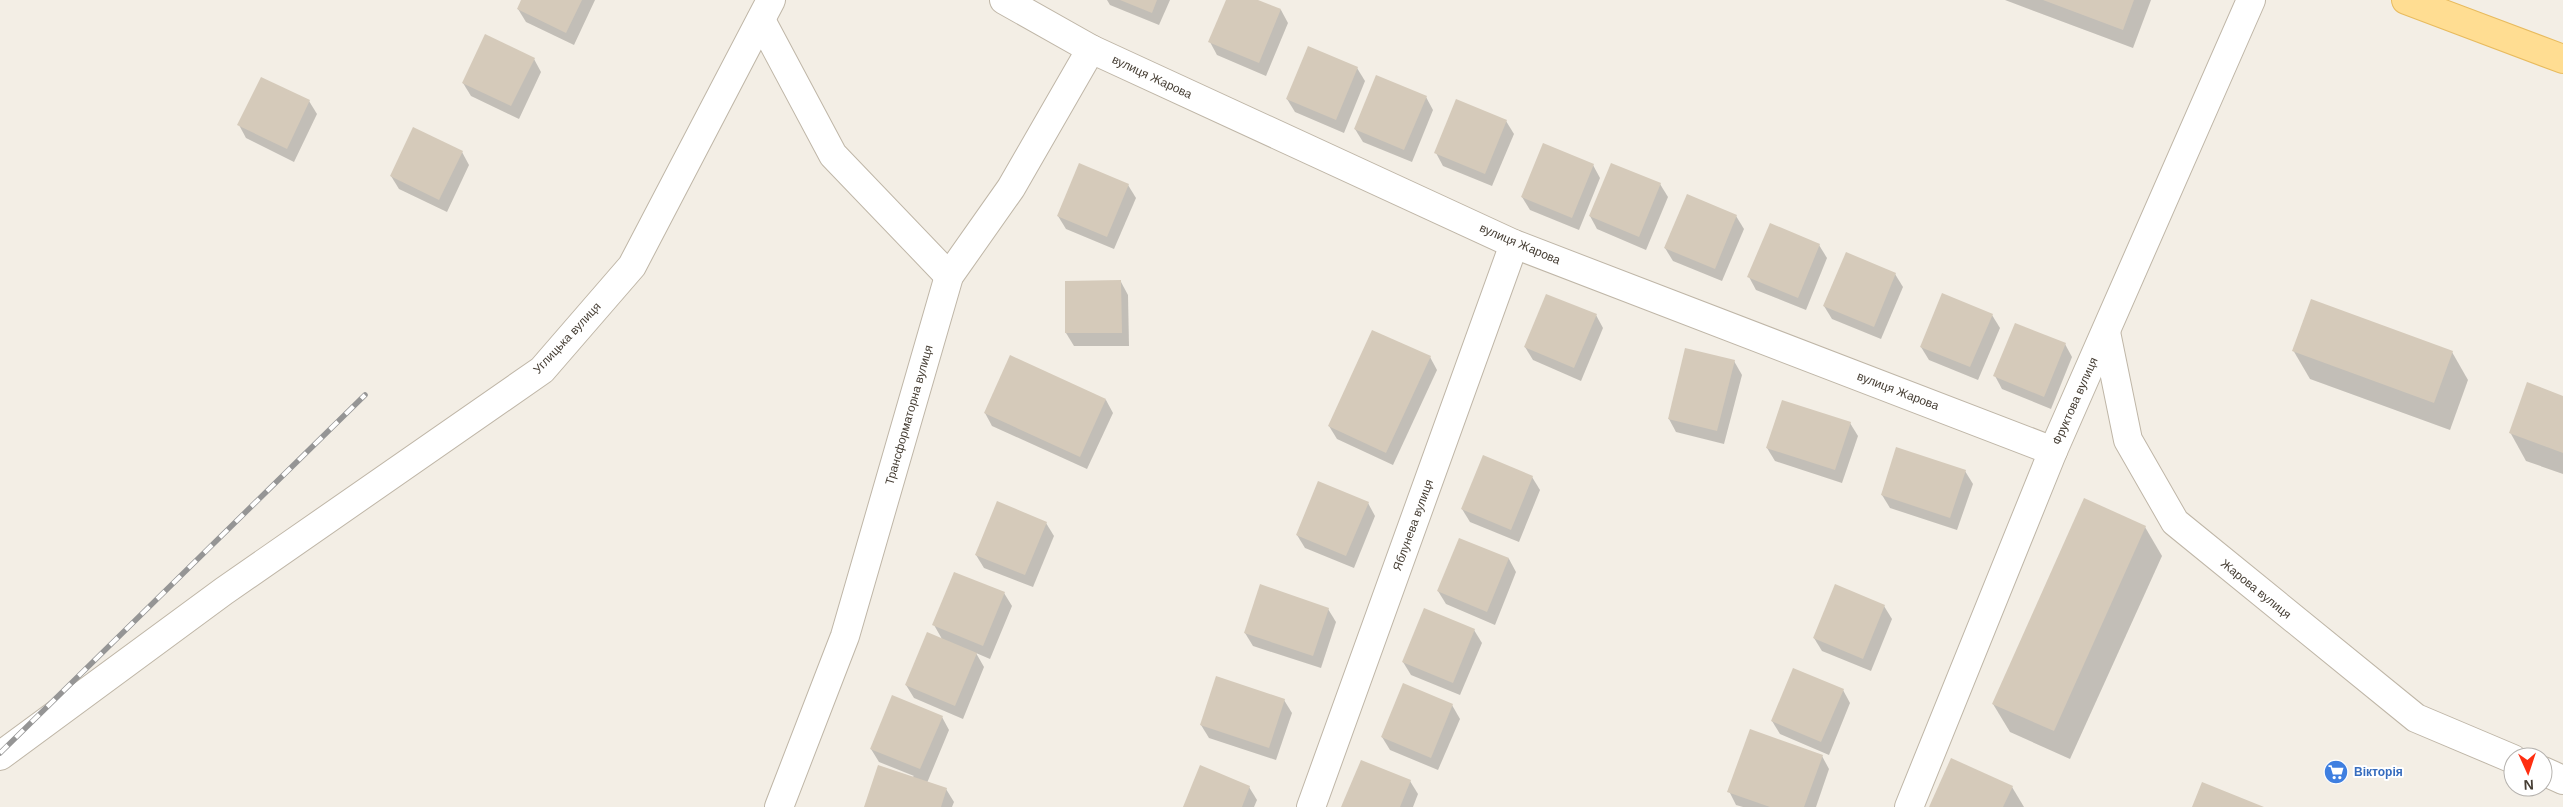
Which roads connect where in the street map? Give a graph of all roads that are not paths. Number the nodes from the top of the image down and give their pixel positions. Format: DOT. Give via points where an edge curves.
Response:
graph roads {
  1 [pos="1004,0"];
  2 [pos="2251,0"];
  3 [pos="2406,0"];
  4 [pos="766,10"];
  5 [pos="1091,49"];
  6 [pos="2563,59"];
  7 [pos="1514,244"];
  8 [pos="949,276"];
  9 [pos="2106,332"];
  10 [pos="2054,451"];
  11 [pos="2503,755"];
  12 [pos="0,756"];
  13 [pos="778,807"];
  14 [pos="1311,807"];
  15 [pos="1909,807"];
  1 -- 5 [label="street, вулиця Жарова"];
  2 -- 9 [label="street, Фруктова вулиця"];
  3 -- 6 [label="main road"];
  4 -- 8 [label="street" via="834,155"];
  4 -- 12 [label="street, Углицька вулиця" via="632,266 542,370 224,591"];
  5 -- 7 [label="street, вулиця Жарова"];
  5 -- 8 [label="street, Трансформаторна вулиця" via="1011,188"];
  7 -- 10 [label="street, вулиця Жарова"];
  7 -- 14 [label="street, Яблунева вулиця"];
  8 -- 13 [label="street, Трансформаторна вулиця" via="845,636"];
  9 -- 10 [label="street, Фруктова вулиця"];
  9 -- 11 [label="street, Жарова вулиця" via="2128,440 2175,522 2416,718"];
  10 -- 15 [label="street, Фруктова вулиця"];
}
